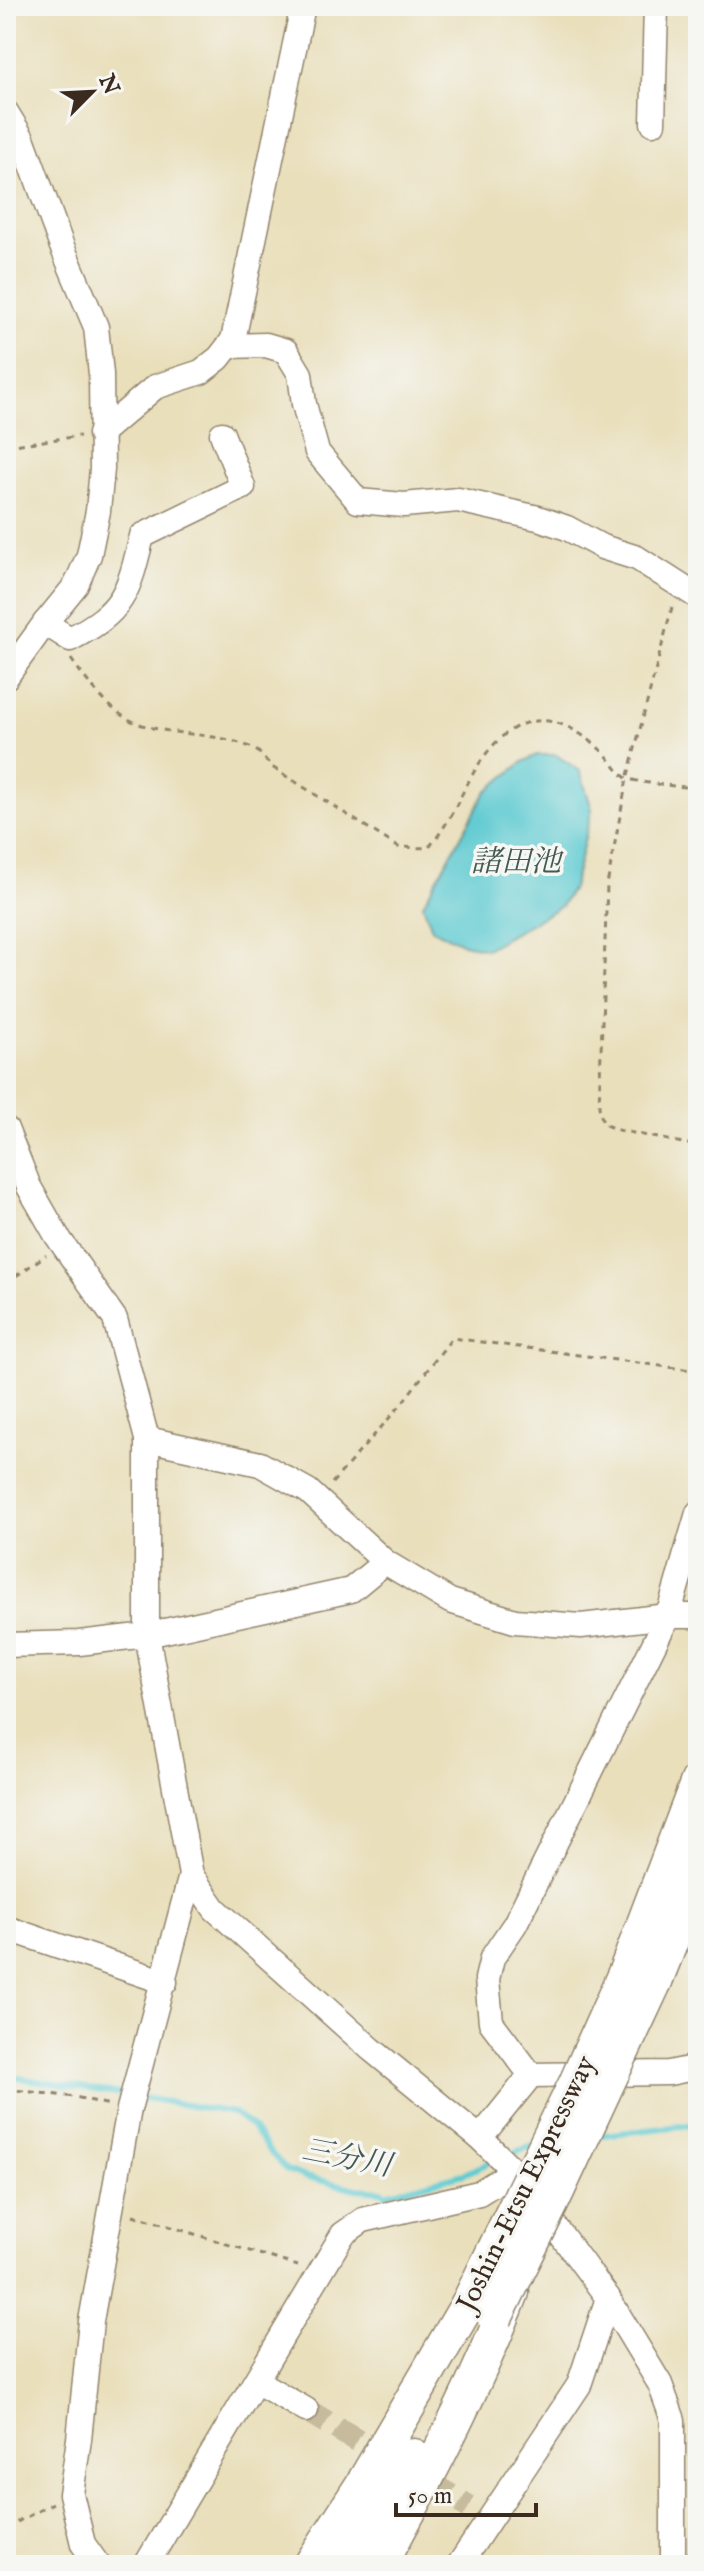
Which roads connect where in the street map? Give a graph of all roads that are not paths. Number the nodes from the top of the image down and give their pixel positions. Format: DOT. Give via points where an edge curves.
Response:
graph roads {
  1 [pos="303,6"];
  2 [pos="656,6"];
  3 [pos="6,112"];
  4 [pos="653,123"];
  5 [pos="229,346"];
  6 [pos="100,434"];
  7 [pos="222,434"];
  8 [pos="688,591"];
  9 [pos="45,623"];
  10 [pos="6,677"];
  11 [pos="6,1129"];
  12 [pos="147,1439"];
  13 [pos="698,1513"];
  14 [pos="385,1562"];
  15 [pos="668,1616"];
  16 [pos="698,1616"];
  17 [pos="147,1635"];
  18 [pos="6,1645"];
  19 [pos="698,1781"];
  20 [pos="698,1874"];
  21 [pos="191,1875"];
  22 [pos="6,1928"];
  23 [pos="640,1976"];
  24 [pos="165,1982"];
  25 [pos="698,2067"];
  26 [pos="531,2075"];
  27 [pos="480,2138"];
  28 [pos="514,2171"];
  29 [pos="608,2298"];
  30 [pos="488,2314"];
  31 [pos="256,2381"];
  32 [pos="411,2400"];
  33 [pos="306,2410"];
  34 [pos="98,2565"];
  35 [pos="146,2565"];
  36 [pos="300,2565"];
  37 [pos="311,2565"];
  38 [pos="348,2565"];
  39 [pos="379,2565"];
  40 [pos="459,2565"];
  41 [pos="673,2565"];
  1 -- 5 [label="street"];
  2 -- 4 [label="street"];
  3 -- 6 [label="street" via="22,138 96,327"];
  5 -- 6 [label="street" via="201,372 155,387"];
  5 -- 8 [label="street" via="266,345 286,351 300,374 317,452 358,501 404,505 458,500 538,518 637,558"];
  6 -- 9 [label="street" via="102,469 89,555 76,585"];
  7 -- 9 [label="street" via="243,487 142,536 133,575 117,608 100,623 70,639"];
  9 -- 10 [label="street"];
  11 -- 12 [label="street" via="29,1187 115,1319"];
  12 -- 14 [label="street" via="260,1464 308,1491"];
  12 -- 17 [label="street"];
  13 -- 15 [label="street"];
  14 -- 15 [label="street" via="450,1601 515,1621 581,1626"];
  14 -- 17 [label="street" via="351,1590"];
  15 -- 16 [label="street"];
  15 -- 26 [label="street" via="515,1924 492,1958 487,1979 491,2022"];
  17 -- 18 [label="street"];
  17 -- 21 [label="street"];
  19 -- 23 [label="highway, Joshin-Etsu Expressway"];
  20 -- 23 [label="highway, Joshin-Etsu Expressway"];
  21 -- 24 [label="street"];
  21 -- 27 [label="street" via="215,1909"];
  22 -- 24 [label="street"];
  23 -- 30 [label="highway, Joshin-Etsu Expressway, bridge" via="524,2260"];
  23 -- 30 [label="highway, Joshin-Etsu Expressway, bridge" via="528,2184"];
  24 -- 34 [label="street" via="129,2109 110,2208 71,2494 83,2544"];
  25 -- 26 [label="street" via="669,2073"];
  26 -- 27 [label="street"];
  27 -- 28 [label="street"];
  28 -- 29 [label="street"];
  28 -- 31 [label="street" via="479,2193 363,2220 343,2234"];
  29 -- 40 [label="street" via="579,2385 479,2513"];
  29 -- 41 [label="street" via="660,2384 673,2420"];
  30 -- 32 [label="highway, Joshin-Etsu Expressway"];
  30 -- 38 [label="highway, Joshin-Etsu Expressway"];
  30 -- 39 [label="highway" via="414,2505"];
  31 -- 33 [label="street"];
  31 -- 35 [label="street"];
  32 -- 36 [label="highway"];
  32 -- 37 [label="highway, Joshin-Etsu Expressway"];
}
